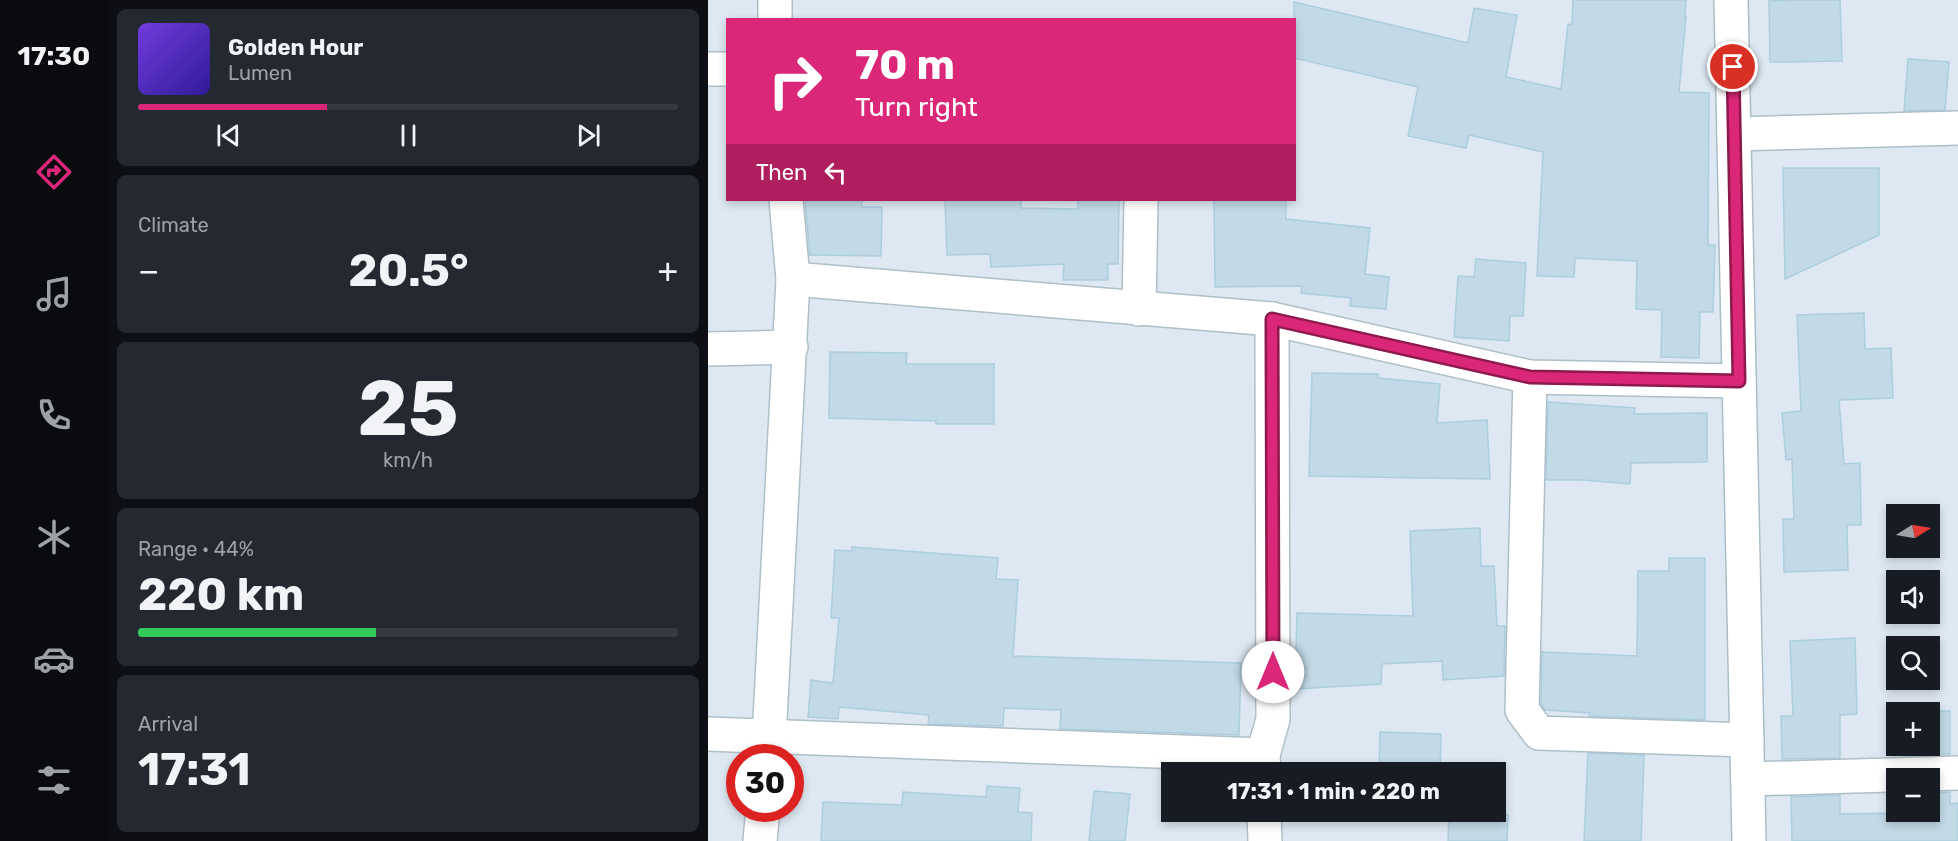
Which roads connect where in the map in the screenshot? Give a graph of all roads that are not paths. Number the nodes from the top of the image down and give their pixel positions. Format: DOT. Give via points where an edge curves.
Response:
graph roads {
  1 [pos="775,0"];
  2 [pos="1731,0"];
  3 [pos="774,18"];
  4 [pos="708,69"];
  5 [pos="726,69"];
  6 [pos="1958,128"];
  7 [pos="1734,134"];
  8 [pos="786,201"];
  9 [pos="1142,201"];
  10 [pos="793,279"];
  11 [pos="1139,309"];
  12 [pos="1272,319"];
  13 [pos="790,347"];
  14 [pos="708,349"];
  15 [pos="1530,377"];
  16 [pos="1739,381"];
  17 [pos="708,734"];
  18 [pos="1747,740"];
  19 [pos="755,744"];
  20 [pos="769,744"];
  21 [pos="804,748"];
  22 [pos="1205,762"];
  23 [pos="1263,762"];
  24 [pos="1958,774"];
  25 [pos="1748,779"];
  26 [pos="762,822"];
  27 [pos="1264,822"];
  28 [pos="760,841"];
  29 [pos="1265,841"];
  30 [pos="1749,841"];
  1 -- 3 [label="street"];
  2 -- 7 [label="street"];
  4 -- 5 [label="street"];
  6 -- 7 [label="street"];
  7 -- 16 [label="street"];
  8 -- 10 [label="street"];
  9 -- 11 [label="street"];
  10 -- 11 [label="street"];
  10 -- 13 [label="street"];
  11 -- 12 [label="street"];
  12 -- 15 [label="street"];
  12 -- 23 [label="street" via="1273,719"];
  13 -- 14 [label="street"];
  13 -- 20 [label="street"];
  15 -- 16 [label="street"];
  15 -- 18 [label="street" via="1522,710 1539,733"];
  16 -- 18 [label="street"];
  17 -- 19 [label="street"];
  18 -- 25 [label="street"];
  21 -- 22 [label="street"];
  24 -- 25 [label="street"];
  25 -- 30 [label="street"];
  26 -- 28 [label="street"];
  27 -- 29 [label="street"];
}
